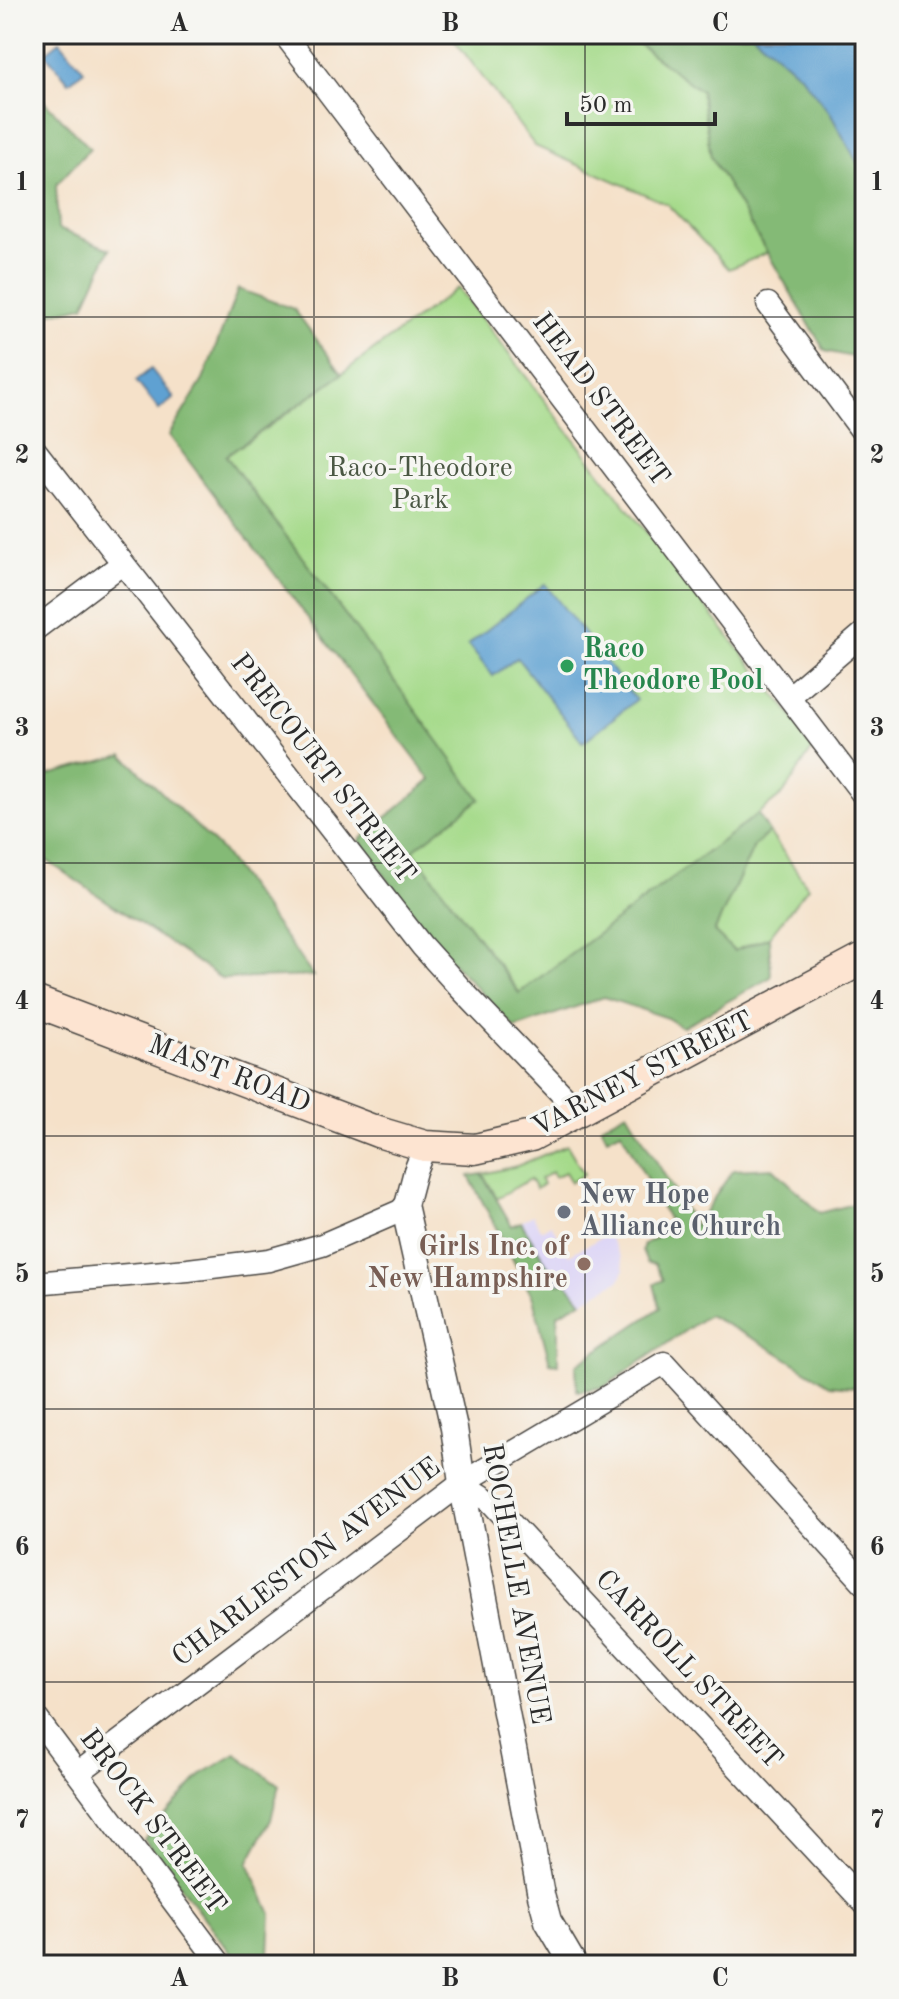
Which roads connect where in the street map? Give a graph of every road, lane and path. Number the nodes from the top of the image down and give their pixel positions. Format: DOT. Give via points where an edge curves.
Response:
graph roads {
  1 [pos="291,37"];
  2 [pos="768,304"];
  3 [pos="865,435"];
  4 [pos="34,449"];
  5 [pos="123,563"];
  6 [pos="34,630"];
  7 [pos="865,632"];
  8 [pos="789,697"];
  9 [pos="865,797"];
  10 [pos="865,958"];
  11 [pos="34,1001"];
  12 [pos="579,1112"];
  13 [pos="425,1146"];
  14 [pos="405,1209"];
  15 [pos="34,1283"];
  16 [pos="462,1483"];
  17 [pos="865,1584"];
  18 [pos="34,1715"];
  19 [pos="78,1773"];
  20 [pos="865,1904"];
  21 [pos="221,1965"];
  22 [pos="574,1965"];
  1 -- 8 [label="street, HEAD STREET"];
  2 -- 3 [label="street"];
  4 -- 5 [label="street, PRECOURT STREET"];
  5 -- 6 [label="street"];
  5 -- 12 [label="street, PRECOURT STREET" via="422,946"];
  7 -- 8 [label="street"];
  8 -- 9 [label="street, HEAD STREET"];
  10 -- 12 [label="main road, VARNEY STREET"];
  11 -- 13 [label="main road, MAST ROAD"];
  12 -- 13 [label="main road, VARNEY STREET" via="531,1136 475,1149"];
  13 -- 14 [label="street"];
  14 -- 15 [label="street" via="322,1245 269,1260"];
  14 -- 16 [label="street, ROCHELLE AVENUE"];
  16 -- 17 [label="street, CHARLESTON AVENUE" via="664,1363"];
  16 -- 19 [label="street, CHARLESTON AVENUE"];
  16 -- 20 [label="street, CARROLL STREET" via="490,1501"];
  16 -- 22 [label="street, ROCHELLE AVENUE" via="541,1895 548,1921"];
  18 -- 19 [label="street, BROCK STREET"];
  19 -- 21 [label="street, BROCK STREET"];
}
